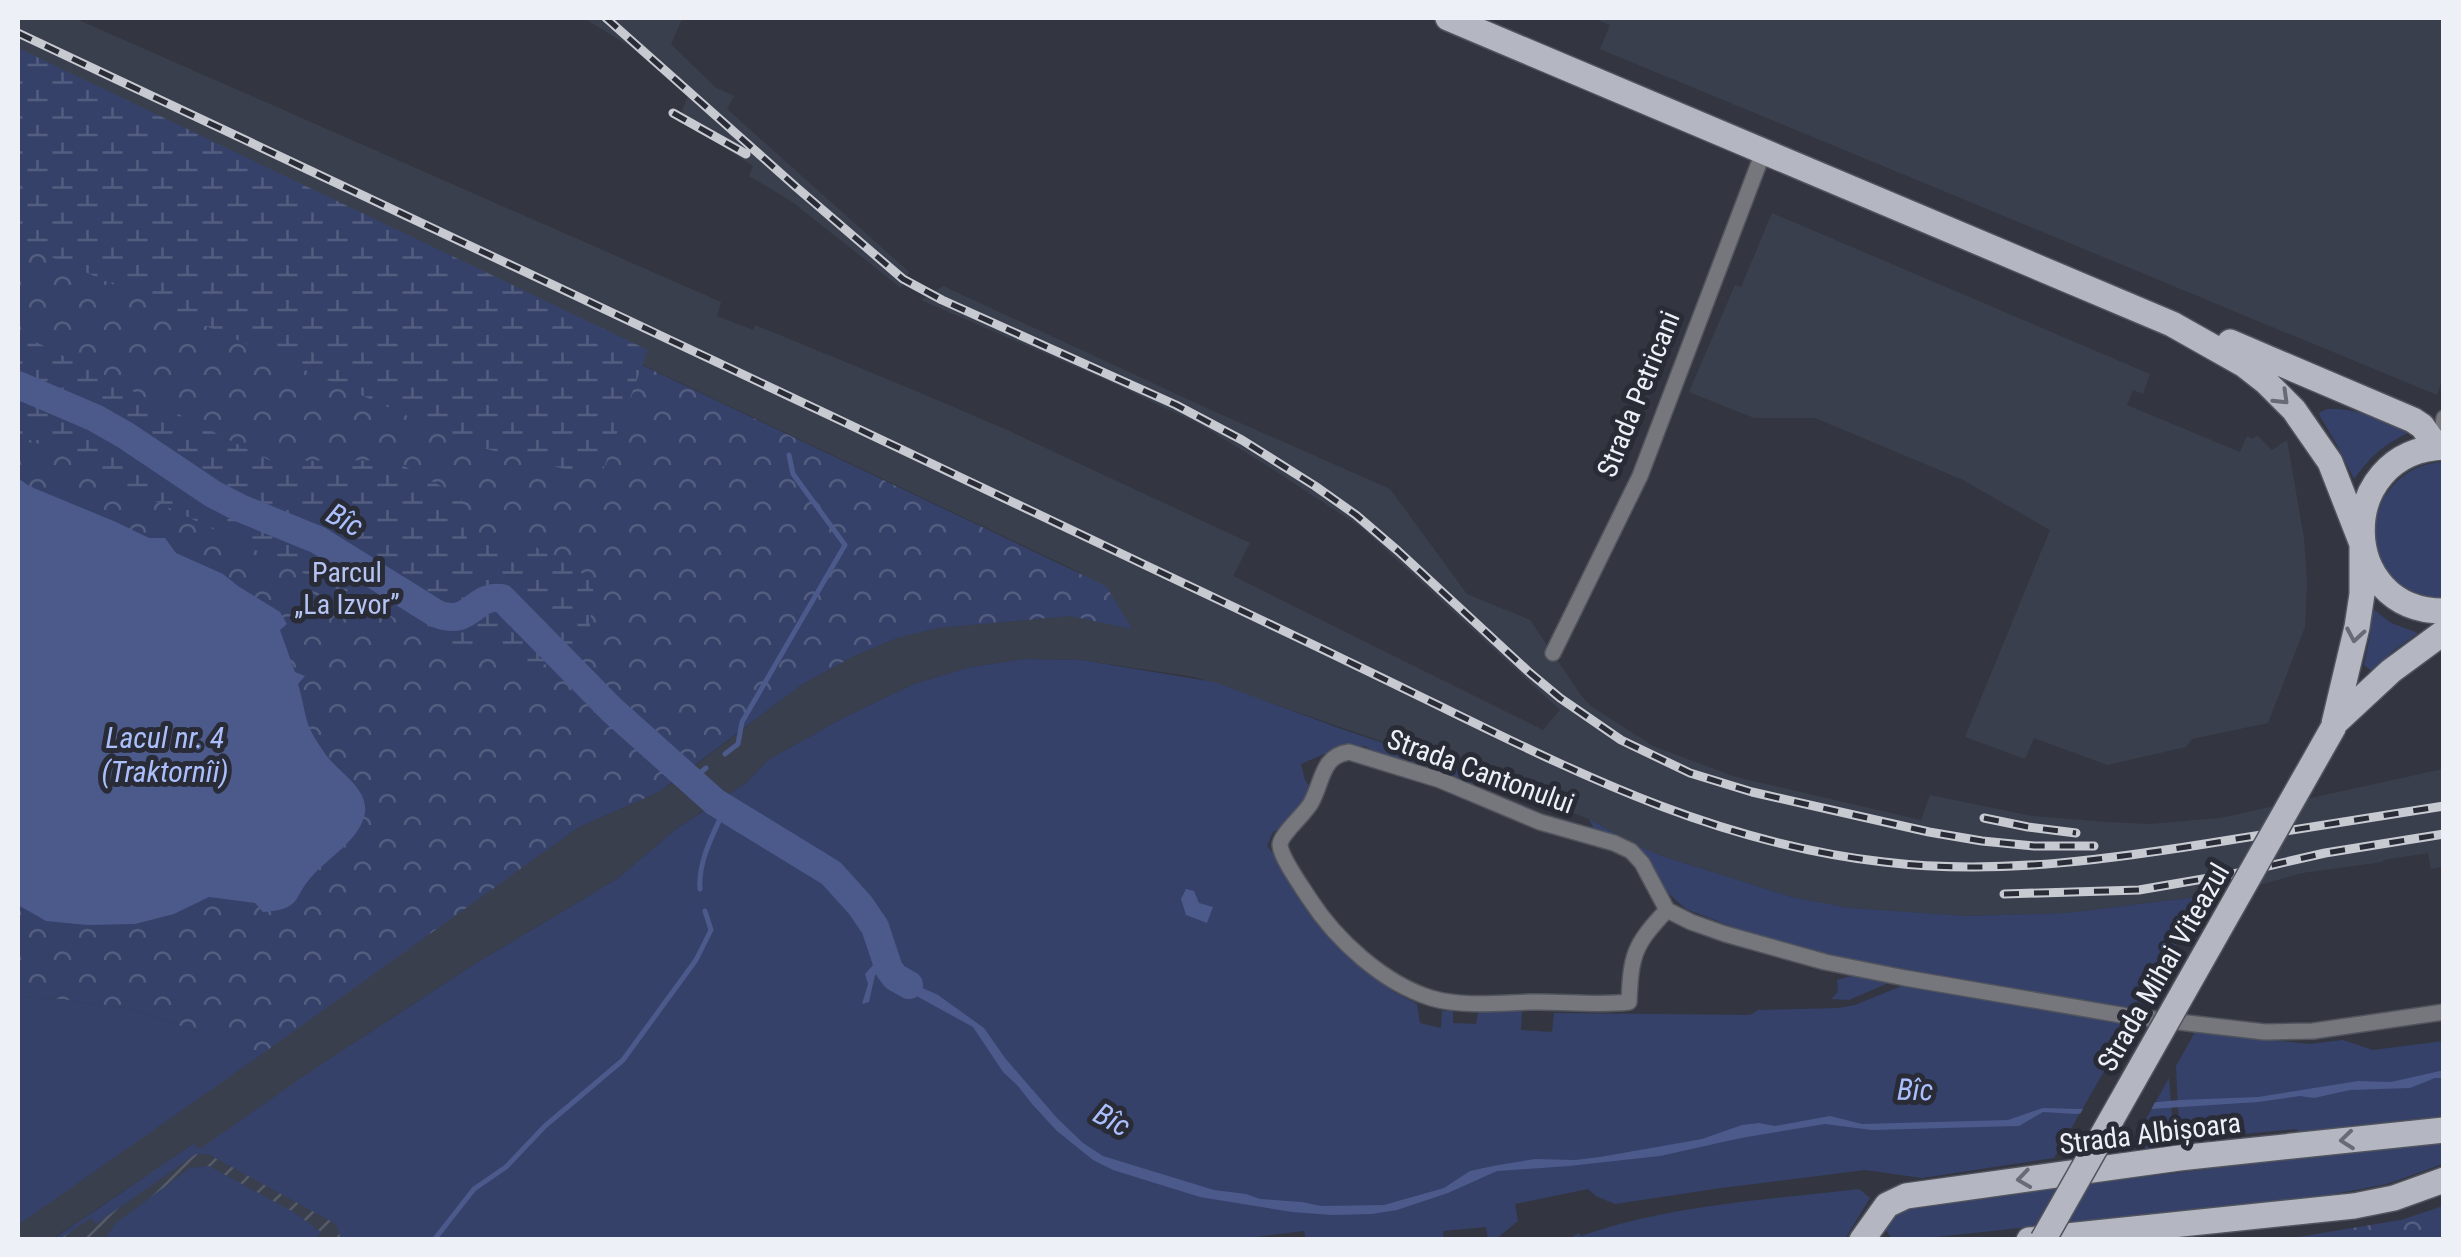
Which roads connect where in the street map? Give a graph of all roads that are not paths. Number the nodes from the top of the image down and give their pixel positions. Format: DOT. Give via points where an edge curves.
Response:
graph roads {
  1 [pos="1448,18"];
  2 [pos="1764,150"];
  3 [pos="2172,324"];
  4 [pos="2444,418"];
  5 [pos="2440,447"];
  6 [pos="2362,544"];
  7 [pos="2444,611"];
  8 [pos="2444,632"];
  9 [pos="1553,653"];
  10 [pos="2334,726"];
  11 [pos="1666,910"];
  12 [pos="2444,1012"];
  13 [pos="2444,1130"];
  14 [pos="2444,1180"];
  15 [pos="2286,1214"];
  16 [pos="1868,1231"];
  17 [pos="2092,1234"];
  18 [pos="2029,1240"];
  19 [pos="2043,1240"];
  20 [pos="2124,1240"];
  21 [pos="2241,1240"];
  1 -- 2 [label="main road"];
  2 -- 3 [label="main road"];
  2 -- 9 [label="street, Strada Petricani" via="1640,476"];
  3 -- 5 [label="main road" via="2396,412 2422,426"];
  3 -- 6 [label="main road, one-way" via="2243,364 2294,410 2330,462"];
  4 -- 5 [label="street"];
  5 -- 6 [label="main road, Strada Mihai Viteazul" via="2398,460 2384,472 2364,506"];
  6 -- 7 [label="main road" via="2379,582 2394,596"];
  6 -- 10 [label="main road, Strada Mihai Viteazul, one-way" via="2360,610"];
  8 -- 10 [label="main road, Strada Mihai Viteazul"];
  10 -- 19 [label="main road, Strada Mihai Viteazul, bridge"];
  11 -- 11 [label="street, Strada Cantonului" via="1636,946 1629,1002 1434,999 1388,976 1336,935 1300,885 1280,842 1313,800 1329,760 1349,752 1614,843 1642,863"];
  11 -- 12 [label="street" via="1825,962 2172,1022 2290,1032"];
  13 -- 16 [label="main road, Strada Albișoara, one-way" via="1906,1196 1887,1205"];
  14 -- 15 [label="main road" via="2394,1198"];
  15 -- 17 [label="main road"];
  15 -- 21 [label="main road"];
  17 -- 18 [label="main road"];
  17 -- 20 [label="main road"];
}
